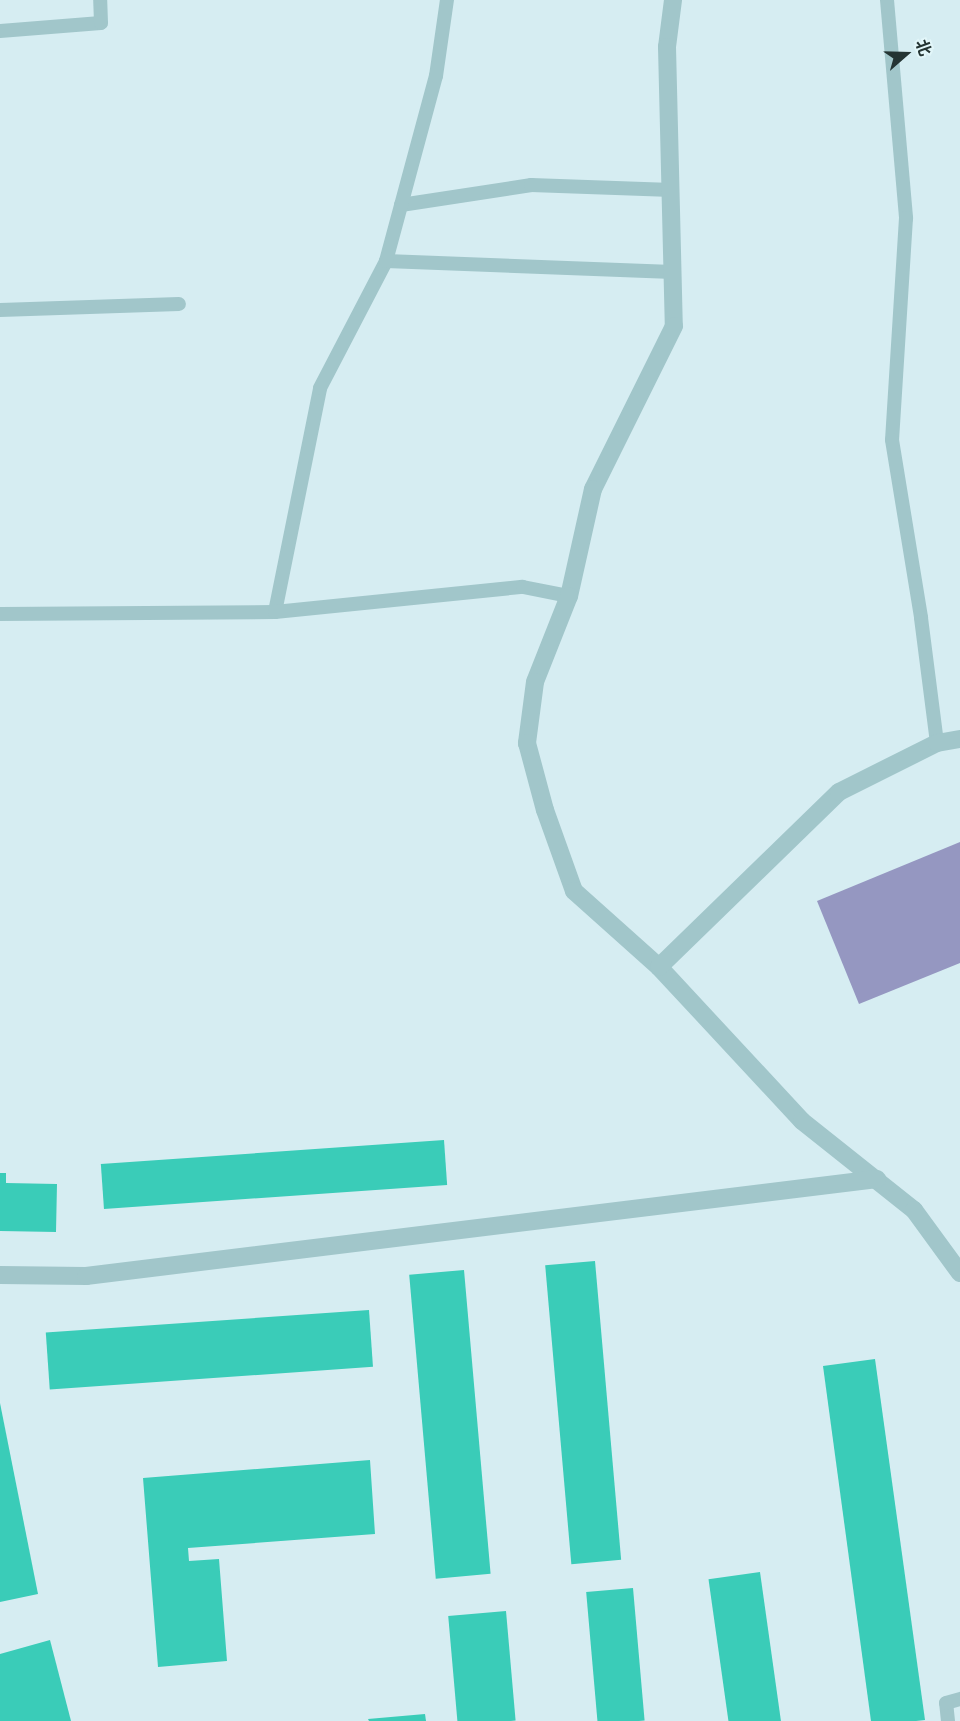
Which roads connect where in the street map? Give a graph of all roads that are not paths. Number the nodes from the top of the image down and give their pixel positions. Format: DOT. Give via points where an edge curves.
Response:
graph roads {
  1 [pos="100,0"];
  2 [pos="447,0"];
  3 [pos="673,0"];
  4 [pos="887,0"];
  5 [pos="0,31"];
  6 [pos="672,190"];
  7 [pos="401,206"];
  8 [pos="386,261"];
  9 [pos="673,272"];
  10 [pos="178,304"];
  11 [pos="0,310"];
  12 [pos="569,596"];
  13 [pos="275,612"];
  14 [pos="0,614"];
  15 [pos="960,740"];
  16 [pos="937,743"];
  17 [pos="659,967"];
  18 [pos="877,1179"];
  19 [pos="960,1273"];
  20 [pos="0,1275"];
  21 [pos="960,1699"];
  22 [pos="948,1721"];
  1 -- 5 [label="lane" via="100,23"];
  2 -- 7 [label="lane" via="436,76"];
  3 -- 6 [label="street" via="667,47"];
  4 -- 16 [label="lane" via="906,218 892,440"];
  6 -- 7 [label="lane" via="531,185"];
  6 -- 9 [label="street"];
  7 -- 8 [label="lane"];
  8 -- 9 [label="lane"];
  8 -- 13 [label="lane" via="320,388"];
  9 -- 12 [label="street" via="674,326 593,489"];
  10 -- 11 [label="lane"];
  12 -- 13 [label="lane" via="523,587"];
  12 -- 17 [label="street" via="535,682 527,743 545,810 574,891"];
  13 -- 14 [label="lane"];
  15 -- 16 [label="street"];
  16 -- 17 [label="street" via="839,792"];
  17 -- 18 [label="street" via="802,1121"];
  18 -- 19 [label="street" via="914,1210"];
  18 -- 20 [label="street" via="86,1276"];
  21 -- 22 [label="lane" via="946,1703"];
}
